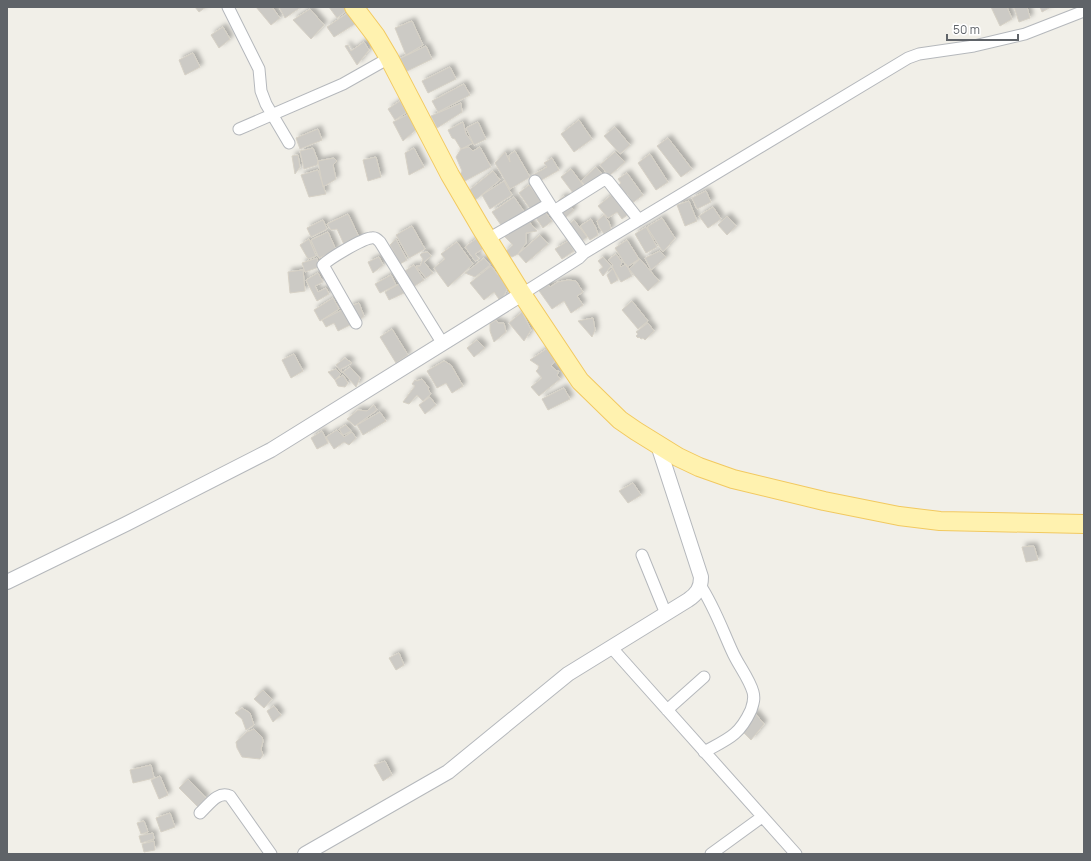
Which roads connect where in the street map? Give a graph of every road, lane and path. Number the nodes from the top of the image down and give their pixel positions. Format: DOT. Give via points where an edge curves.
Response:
graph roads {
  1 [pos="228,7"];
  2 [pos="354,7"];
  3 [pos="1080,10"];
  4 [pos="389,58"];
  5 [pos="272,114"];
  6 [pos="239,129"];
  7 [pos="289,143"];
  8 [pos="535,181"];
  9 [pos="552,208"];
  10 [pos="639,220"];
  11 [pos="488,239"];
  12 [pos="584,253"];
  13 [pos="522,294"];
  14 [pos="356,323"];
  15 [pos="443,344"];
  16 [pos="658,445"];
  17 [pos="1084,524"];
  18 [pos="642,555"];
  19 [pos="7,582"];
  20 [pos="700,585"];
  21 [pos="666,614"];
  22 [pos="611,647"];
  23 [pos="704,676"];
  24 [pos="667,710"];
  25 [pos="704,752"];
  26 [pos="200,813"];
  27 [pos="762,817"];
  28 [pos="271,854"];
  29 [pos="305,854"];
  30 [pos="710,854"];
  31 [pos="796,854"];
  1 -- 5 [label="street" via="259,69 261,91"];
  2 -- 4 [label="main road"];
  3 -- 10 [label="street" via="1025,34 908,58"];
  4 -- 5 [label="street" via="343,84"];
  4 -- 11 [label="main road" via="450,175"];
  5 -- 6 [label="street"];
  5 -- 7 [label="street"];
  8 -- 9 [label="street"];
  9 -- 10 [label="street" via="605,179"];
  9 -- 11 [label="street"];
  9 -- 12 [label="street"];
  10 -- 12 [label="street"];
  11 -- 13 [label="main road"];
  12 -- 13 [label="street"];
  13 -- 15 [label="street"];
  13 -- 16 [label="main road" via="580,380 620,420"];
  14 -- 15 [label="street" via="323,265 345,250 376,238"];
  15 -- 19 [label="street" via="271,450"];
  16 -- 17 [label="main road" via="678,457 732,479 899,516 940,521"];
  16 -- 20 [label="street" via="701,577"];
  18 -- 21 [label="street"];
  20 -- 21 [label="street" via="696,595"];
  20 -- 25 [label="street" via="752,688 754,699 748,716 738,732"];
  21 -- 22 [label="street"];
  22 -- 24 [label="street"];
  22 -- 29 [label="street" via="568,674 448,772"];
  23 -- 24 [label="street"];
  24 -- 25 [label="street"];
  25 -- 27 [label="street"];
  26 -- 28 [label="street" via="220,795 230,796"];
  27 -- 30 [label="street"];
  27 -- 31 [label="street"];
}
